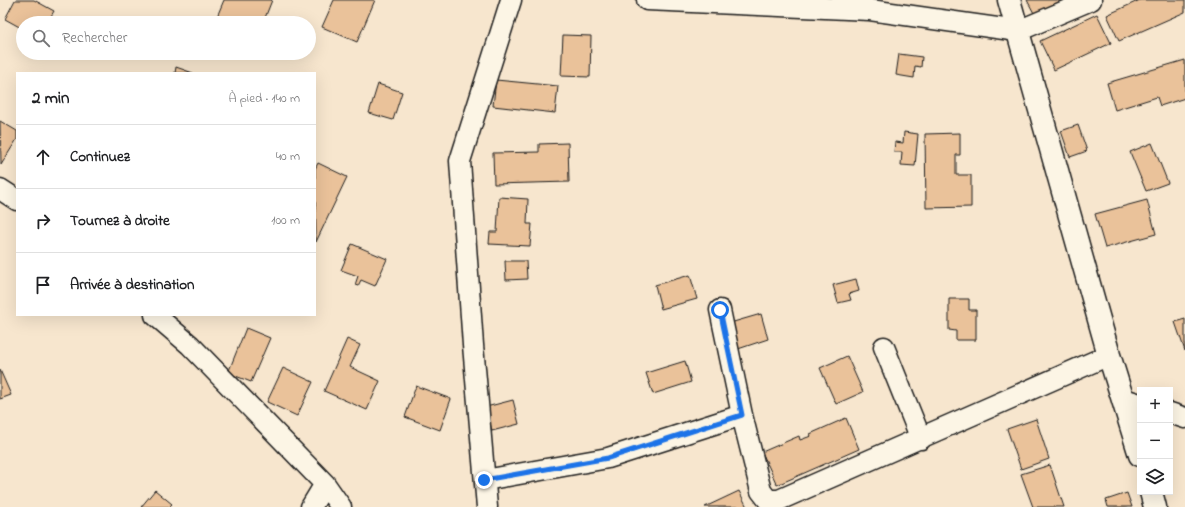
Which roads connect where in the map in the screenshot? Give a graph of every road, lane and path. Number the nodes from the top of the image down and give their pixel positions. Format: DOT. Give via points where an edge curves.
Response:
graph roads {
  1 [pos="511,0"];
  2 [pos="647,0"];
  3 [pos="1009,0"];
  4 [pos="1091,0"];
  5 [pos="864,5"];
  6 [pos="1018,31"];
  7 [pos="0,189"];
  8 [pos="16,199"];
  9 [pos="720,310"];
  10 [pos="156,316"];
  11 [pos="884,347"];
  12 [pos="1109,355"];
  13 [pos="1132,401"];
  14 [pos="1173,414"];
  15 [pos="742,415"];
  16 [pos="1185,418"];
  17 [pos="1137,435"];
  18 [pos="921,439"];
  19 [pos="484,480"];
  20 [pos="325,484"];
  21 [pos="1152,495"];
  22 [pos="311,507"];
  23 [pos="341,507"];
  24 [pos="487,507"];
  25 [pos="1155,507"];
  1 -- 19 [label="street" via="460,161"];
  2 -- 5 [label="street"];
  3 -- 6 [label="main road"];
  4 -- 6 [label="street"];
  5 -- 6 [label="street"];
  6 -- 12 [label="main road"];
  7 -- 8 [label="street"];
  9 -- 15 [label="street"];
  10 -- 20 [label="street" via="190,345"];
  11 -- 18 [label="street"];
  12 -- 13 [label="main road"];
  12 -- 18 [label="street"];
  13 -- 17 [label="main road"];
  14 -- 16 [label="street"];
  15 -- 18 [label="street" via="762,491 768,500 779,500"];
  15 -- 19 [label="street" via="608,458"];
  19 -- 24 [label="street"];
  20 -- 22 [label="street"];
  20 -- 23 [label="street"];
  21 -- 25 [label="main road"];
}
